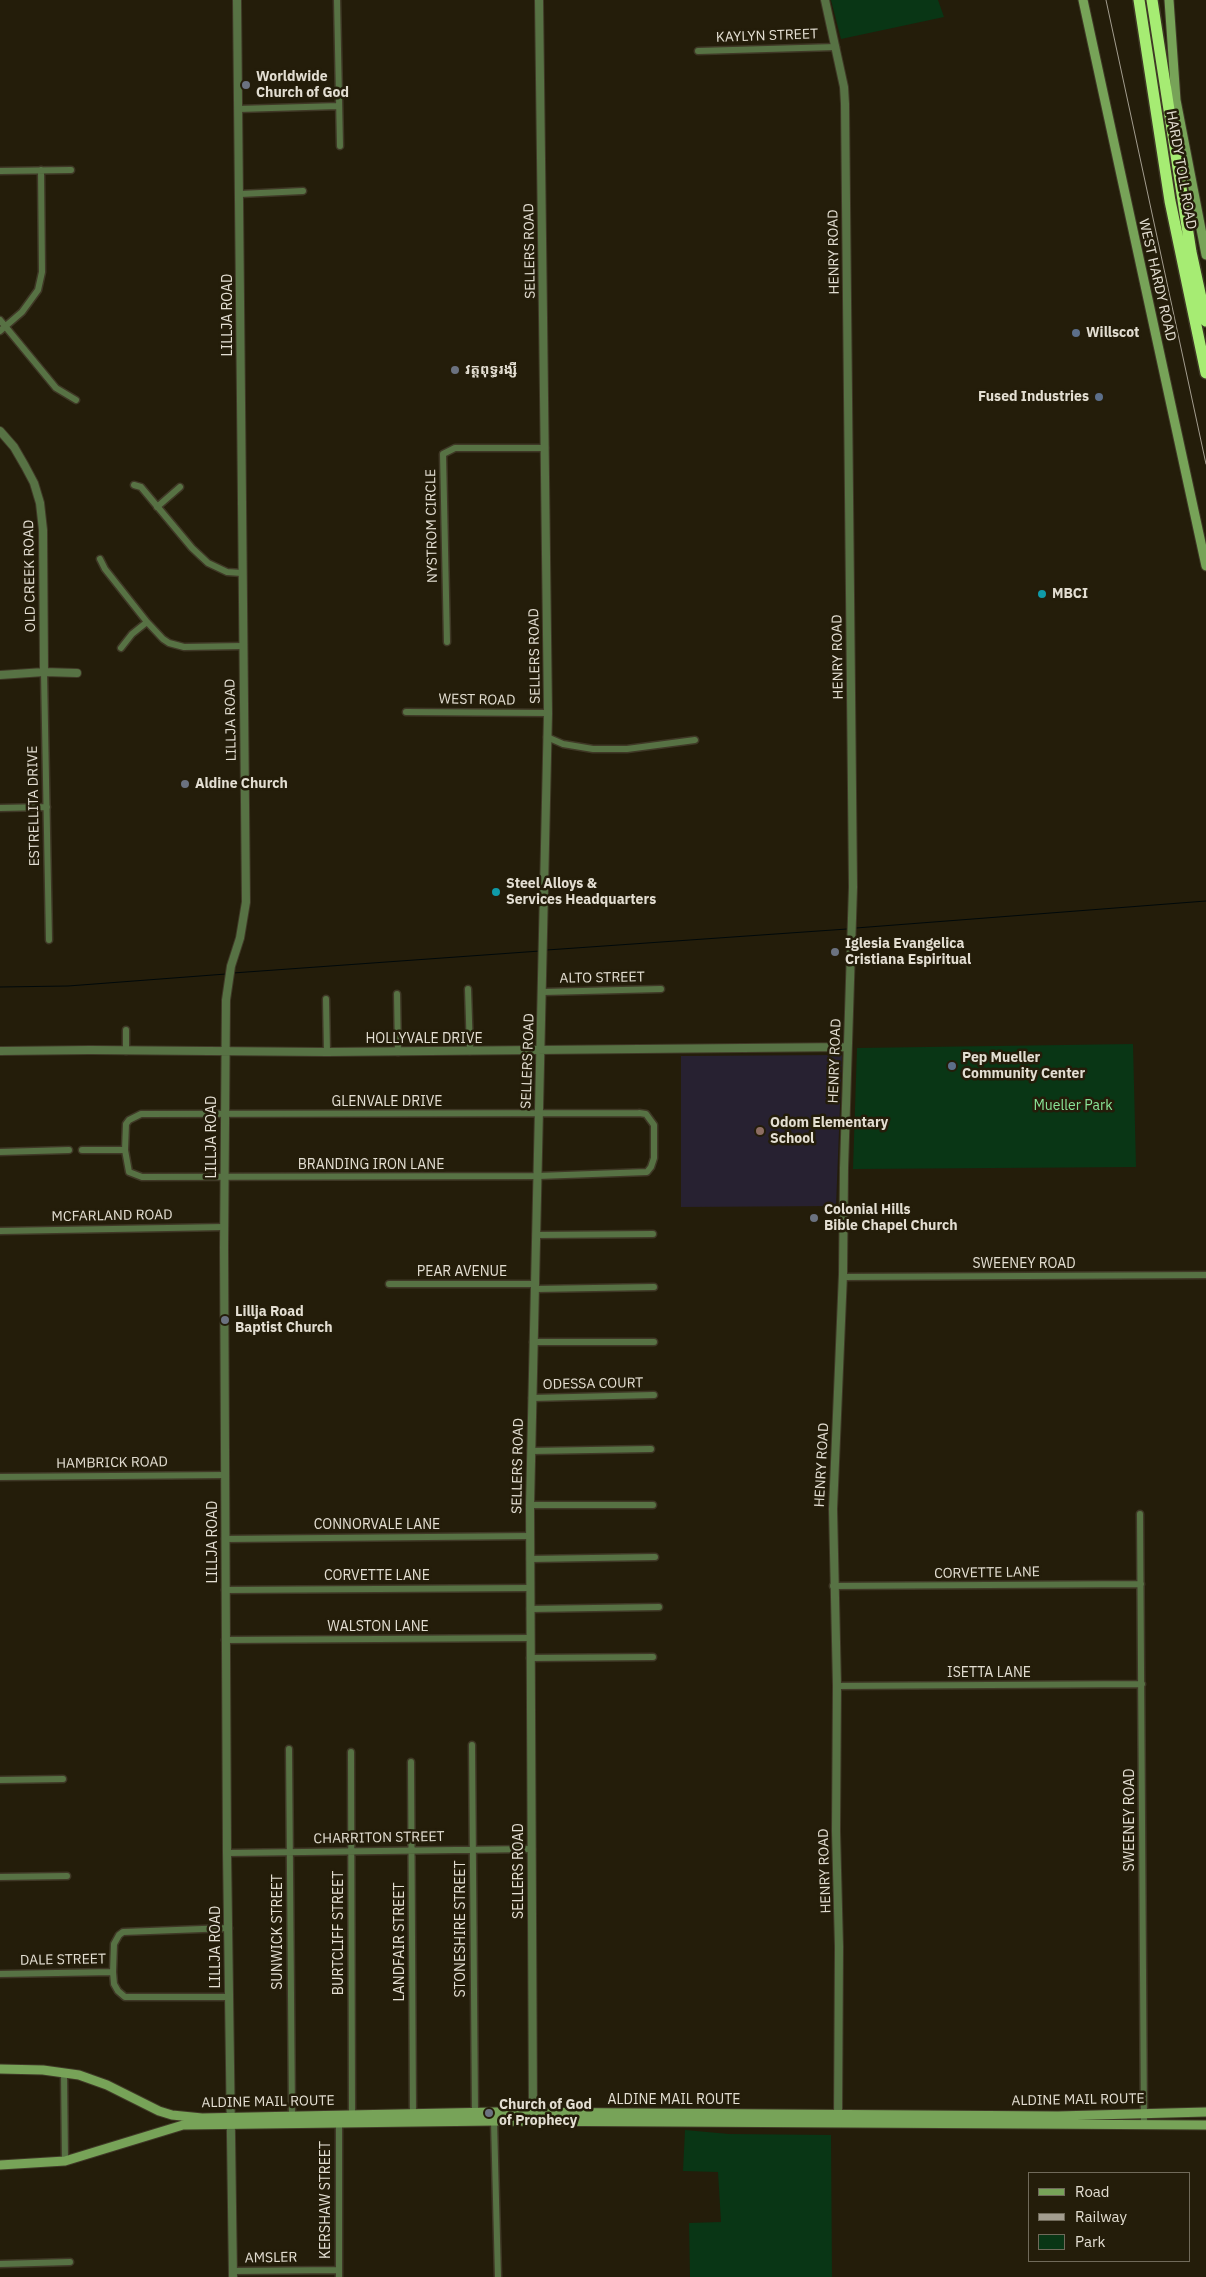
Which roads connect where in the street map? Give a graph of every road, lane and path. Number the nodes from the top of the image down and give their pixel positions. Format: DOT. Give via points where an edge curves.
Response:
graph roads {
  1 [pos="237,0"];
  2 [pos="337,0"];
  3 [pos="539,0"];
  4 [pos="825,0"];
  5 [pos="1083,0"];
  6 [pos="1139,0"];
  7 [pos="1152,0"];
  8 [pos="1169,0"];
  9 [pos="836,47"];
  10 [pos="698,51"];
  11 [pos="339,106"];
  12 [pos="238,109"];
  13 [pos="340,146"];
  14 [pos="0,170"];
  15 [pos="41,170"];
  16 [pos="71,170"];
  17 [pos="303,192"];
  18 [pos="240,194"];
  19 [pos="1206,255"];
  20 [pos="0,320"];
  21 [pos="1206,321"];
  22 [pos="3,329"];
  23 [pos="1206,373"];
  24 [pos="76,400"];
  25 [pos="0,431"];
  26 [pos="545,448"];
  27 [pos="134,485"];
  28 [pos="180,487"];
  29 [pos="157,506"];
  30 [pos="100,559"];
  31 [pos="1206,566"];
  32 [pos="242,573"];
  33 [pos="147,622"];
  34 [pos="447,642"];
  35 [pos="243,646"];
  36 [pos="121,648"];
  37 [pos="44,672"];
  38 [pos="77,673"];
  39 [pos="0,675"];
  40 [pos="406,712"];
  41 [pos="548,713"];
  42 [pos="548,737"];
  43 [pos="694,740"];
  44 [pos="47,807"];
  45 [pos="0,808"];
  46 [pos="49,940"];
  47 [pos="468,989"];
  48 [pos="661,989"];
  49 [pos="542,992"];
  50 [pos="397,994"];
  51 [pos="326,999"];
  52 [pos="126,1030"];
  53 [pos="847,1047"];
  54 [pos="0,1051"];
  55 [pos="126,1051"];
  56 [pos="470,1051"];
  57 [pos="541,1051"];
  58 [pos="327,1052"];
  59 [pos="398,1052"];
  60 [pos="225,1053"];
  61 [pos="539,1114"];
  62 [pos="224,1115"];
  63 [pos="654,1143"];
  64 [pos="69,1150"];
  65 [pos="82,1150"];
  66 [pos="125,1150"];
  67 [pos="0,1152"];
  68 [pos="538,1176"];
  69 [pos="224,1178"];
  70 [pos="224,1227"];
  71 [pos="0,1230"];
  72 [pos="653,1234"];
  73 [pos="536,1235"];
  74 [pos="1206,1275"];
  75 [pos="843,1277"];
  76 [pos="389,1284"];
  77 [pos="535,1287"];
  78 [pos="654,1287"];
  79 [pos="533,1342"];
  80 [pos="654,1342"];
  81 [pos="654,1395"];
  82 [pos="532,1398"];
  83 [pos="651,1450"];
  84 [pos="531,1452"];
  85 [pos="225,1475"];
  86 [pos="0,1477"];
  87 [pos="653,1504"];
  88 [pos="530,1505"];
  89 [pos="1140,1514"];
  90 [pos="530,1536"];
  91 [pos="225,1539"];
  92 [pos="655,1558"];
  93 [pos="530,1559"];
  94 [pos="1141,1584"];
  95 [pos="833,1586"];
  96 [pos="530,1588"];
  97 [pos="225,1590"];
  98 [pos="659,1607"];
  99 [pos="530,1609"];
  100 [pos="530,1638"];
  101 [pos="225,1640"];
  102 [pos="653,1657"];
  103 [pos="530,1658"];
  104 [pos="1142,1684"];
  105 [pos="837,1686"];
  106 [pos="472,1745"];
  107 [pos="289,1749"];
  108 [pos="351,1752"];
  109 [pos="411,1762"];
  110 [pos="63,1779"];
  111 [pos="0,1780"];
  112 [pos="473,1849"];
  113 [pos="532,1849"];
  114 [pos="412,1850"];
  115 [pos="290,1851"];
  116 [pos="351,1851"];
  117 [pos="227,1853"];
  118 [pos="68,1876"];
  119 [pos="0,1877"];
  120 [pos="228,1928"];
  121 [pos="113,1972"];
  122 [pos="0,1974"];
  123 [pos="229,1997"];
  124 [pos="0,2069"];
  125 [pos="64,2073"];
  126 [pos="1143,2112"];
  127 [pos="1206,2112"];
  128 [pos="475,2113"];
  129 [pos="1108,2113"];
  130 [pos="352,2114"];
  131 [pos="292,2116"];
  132 [pos="414,2118"];
  133 [pos="533,2118"];
  134 [pos="230,2120"];
  135 [pos="838,2120"];
  136 [pos="1024,2120"];
  137 [pos="494,2122"];
  138 [pos="338,2123"];
  139 [pos="1109,2124"];
  140 [pos="1144,2125"];
  141 [pos="1206,2125"];
  142 [pos="65,2160"];
  143 [pos="0,2165"];
  144 [pos="70,2262"];
  145 [pos="0,2264"];
  146 [pos="233,2274"];
  147 [pos="339,2274"];
  148 [pos="498,2277"];
  1 -- 12 [label="street, LILLJA ROAD"];
  2 -- 11 [label="street"];
  3 -- 26 [label="street, SELLERS ROAD"];
  4 -- 9 [label="street, HENRY ROAD"];
  5 -- 31 [label="main road, WEST HARDY ROAD"];
  6 -- 23 [label="highway, HARDY TOLL ROAD" via="1170,201"];
  7 -- 21 [label="highway, HARDY TOLL ROAD" via="1191,252"];
  8 -- 19 [label="main road" via="1176,100"];
  9 -- 10 [label="street, KAYLYN STREET"];
  9 -- 53 [label="street, HENRY ROAD" via="844,87 845,116 853,921"];
  11 -- 12 [label="street"];
  11 -- 13 [label="street"];
  12 -- 18 [label="street, LILLJA ROAD"];
  14 -- 15 [label="street"];
  15 -- 16 [label="street"];
  15 -- 22 [label="street" via="42,272 38,290 31,302"];
  17 -- 18 [label="street"];
  18 -- 32 [label="street, LILLJA ROAD"];
  20 -- 22 [label="street"];
  22 -- 24 [label="street" via="56,388"];
  25 -- 37 [label="street, OLD CREEK ROAD" via="22,460 40,503 44,530"];
  26 -- 34 [label="street, NYSTROM CIRCLE" via="455,448 443,454"];
  26 -- 41 [label="street, SELLERS ROAD"];
  27 -- 29 [label="street" via="141,487"];
  28 -- 29 [label="street"];
  29 -- 32 [label="street" via="208,563 227,572"];
  30 -- 33 [label="street" via="104,569"];
  32 -- 35 [label="street, LILLJA ROAD"];
  33 -- 35 [label="street" via="162,639 174,646"];
  33 -- 36 [label="street"];
  35 -- 60 [label="street, LILLJA ROAD" via="246,911 228,979"];
  37 -- 38 [label="street"];
  37 -- 39 [label="street"];
  37 -- 44 [label="street, ESTRELLITA DRIVE"];
  40 -- 41 [label="street, WEST ROAD"];
  41 -- 42 [label="street, SELLERS ROAD"];
  42 -- 43 [label="street" via="563,744 593,749 626,749"];
  42 -- 49 [label="street, SELLERS ROAD"];
  44 -- 45 [label="street"];
  44 -- 46 [label="street, ESTRELLITA DRIVE"];
  47 -- 56 [label="street"];
  48 -- 49 [label="street, ALTO STREET"];
  49 -- 57 [label="street, SELLERS ROAD"];
  50 -- 59 [label="street"];
  51 -- 58 [label="street"];
  52 -- 55 [label="street"];
  53 -- 57 [label="street, HOLLYVALE DRIVE"];
  53 -- 75 [label="street, HENRY ROAD"];
  54 -- 55 [label="street, HOLLYVALE DRIVE"];
  55 -- 60 [label="street, HOLLYVALE DRIVE"];
  56 -- 57 [label="street, HOLLYVALE DRIVE"];
  56 -- 59 [label="street, HOLLYVALE DRIVE"];
  57 -- 61 [label="street, SELLERS ROAD"];
  58 -- 59 [label="street, HOLLYVALE DRIVE"];
  58 -- 60 [label="street, HOLLYVALE DRIVE"];
  60 -- 62 [label="street, LILLJA ROAD"];
  61 -- 62 [label="street, GLENVALE DRIVE"];
  61 -- 63 [label="street, GLENVALE DRIVE" via="646,1114 654,1125"];
  61 -- 68 [label="street, SELLERS ROAD"];
  62 -- 66 [label="street, GLENVALE DRIVE" via="141,1114 126,1124"];
  62 -- 69 [label="street, LILLJA ROAD"];
  63 -- 68 [label="street, BRANDING IRON LANE" via="654,1158 647,1172"];
  64 -- 67 [label="street"];
  65 -- 66 [label="street"];
  66 -- 69 [label="street, BRANDING IRON LANE" via="129,1172 136,1176"];
  68 -- 69 [label="street, BRANDING IRON LANE"];
  68 -- 73 [label="street, SELLERS ROAD"];
  69 -- 70 [label="street, LILLJA ROAD"];
  70 -- 71 [label="street, MCFARLAND ROAD"];
  70 -- 85 [label="street, LILLJA ROAD"];
  72 -- 73 [label="street"];
  73 -- 77 [label="street, SELLERS ROAD"];
  74 -- 75 [label="street, SWEENEY ROAD"];
  75 -- 95 [label="street, HENRY ROAD"];
  76 -- 77 [label="street, PEAR AVENUE"];
  77 -- 78 [label="street, PEAR AVENUE"];
  77 -- 79 [label="street, SELLERS ROAD"];
  79 -- 80 [label="street"];
  79 -- 82 [label="street, SELLERS ROAD"];
  81 -- 82 [label="street, ODESSA COURT"];
  82 -- 84 [label="street, SELLERS ROAD"];
  83 -- 84 [label="street"];
  84 -- 88 [label="street, SELLERS ROAD"];
  85 -- 86 [label="street, HAMBRICK ROAD"];
  85 -- 91 [label="street, LILLJA ROAD"];
  87 -- 88 [label="street"];
  88 -- 90 [label="street, SELLERS ROAD"];
  89 -- 94 [label="street, SWEENEY ROAD"];
  90 -- 91 [label="street, CONNORVALE LANE"];
  90 -- 93 [label="street, SELLERS ROAD"];
  91 -- 97 [label="street, LILLJA ROAD"];
  92 -- 93 [label="street"];
  93 -- 96 [label="street, SELLERS ROAD"];
  94 -- 95 [label="street, CORVETTE LANE"];
  94 -- 104 [label="street, SWEENEY ROAD"];
  95 -- 105 [label="street, HENRY ROAD"];
  96 -- 97 [label="street, CORVETTE LANE"];
  96 -- 99 [label="street, SELLERS ROAD"];
  97 -- 101 [label="street, LILLJA ROAD"];
  98 -- 99 [label="street"];
  99 -- 100 [label="street, SELLERS ROAD"];
  100 -- 101 [label="street, WALSTON LANE"];
  100 -- 103 [label="street, SELLERS ROAD"];
  101 -- 117 [label="street, LILLJA ROAD"];
  102 -- 103 [label="street"];
  103 -- 113 [label="street, SELLERS ROAD"];
  104 -- 105 [label="street, ISETTA LANE"];
  104 -- 126 [label="street, SWEENEY ROAD"];
  105 -- 135 [label="street, HENRY ROAD"];
  106 -- 112 [label="street, STONESHIRE STREET"];
  107 -- 115 [label="street, SUNWICK STREET"];
  108 -- 116 [label="street, BURTCLIFF STREET"];
  109 -- 114 [label="street, LANDFAIR STREET"];
  110 -- 111 [label="street"];
  112 -- 113 [label="street, CHARRITON STREET"];
  112 -- 114 [label="street, CHARRITON STREET"];
  112 -- 128 [label="street, STONESHIRE STREET"];
  113 -- 133 [label="street, SELLERS ROAD"];
  114 -- 116 [label="street, CHARRITON STREET"];
  114 -- 132 [label="street, LANDFAIR STREET"];
  115 -- 116 [label="street, CHARRITON STREET"];
  115 -- 117 [label="street, CHARRITON STREET"];
  115 -- 131 [label="street, SUNWICK STREET"];
  116 -- 130 [label="street, BURTCLIFF STREET"];
  117 -- 120 [label="street, LILLJA ROAD"];
  118 -- 119 [label="street"];
  120 -- 121 [label="street" via="123,1932 114,1944"];
  120 -- 123 [label="street, LILLJA ROAD"];
  121 -- 122 [label="street, DALE STREET"];
  121 -- 123 [label="street, DALE STREET" via="114,1984 125,1997"];
  123 -- 134 [label="street, LILLJA ROAD"];
  124 -- 125 [label="main road, ALDINE MAIL ROUTE"];
  125 -- 134 [label="main road, ALDINE MAIL ROUTE" via="107,2085 172,2115"];
  125 -- 142 [label="street"];
  126 -- 127 [label="main road, ALDINE MAIL ROUTE"];
  126 -- 129 [label="main road, ALDINE MAIL ROUTE"];
  126 -- 140 [label="street, SWEENEY ROAD"];
  128 -- 132 [label="main road, ALDINE MAIL ROUTE"];
  128 -- 133 [label="main road, ALDINE MAIL ROUTE"];
  129 -- 136 [label="main road, ALDINE MAIL ROUTE"];
  129 -- 139 [label="main road"];
  130 -- 131 [label="main road, ALDINE MAIL ROUTE"];
  130 -- 132 [label="main road, ALDINE MAIL ROUTE"];
  131 -- 134 [label="main road, ALDINE MAIL ROUTE"];
  132 -- 137 [label="main road, ALDINE MAIL ROUTE"];
  132 -- 138 [label="main road, ALDINE MAIL ROUTE"];
  133 -- 135 [label="main road, ALDINE MAIL ROUTE"];
  133 -- 137 [label="main road, ALDINE MAIL ROUTE"];
  134 -- 138 [label="main road, ALDINE MAIL ROUTE"];
  134 -- 142 [label="main road, ALDINE MAIL ROUTE" via="166,2129"];
  134 -- 146 [label="street, LILLJA ROAD"];
  135 -- 136 [label="main road, ALDINE MAIL ROUTE"];
  136 -- 139 [label="main road, ALDINE MAIL ROUTE"];
  137 -- 148 [label="street"];
  138 -- 147 [label="street, KERSHAW STREET"];
  139 -- 140 [label="main road, ALDINE MAIL ROUTE"];
  140 -- 141 [label="main road, ALDINE MAIL ROUTE"];
  142 -- 143 [label="main road, ALDINE MAIL ROUTE"];
  144 -- 145 [label="street"];
  146 -- 147 [label="street, AMSLER"];
}
